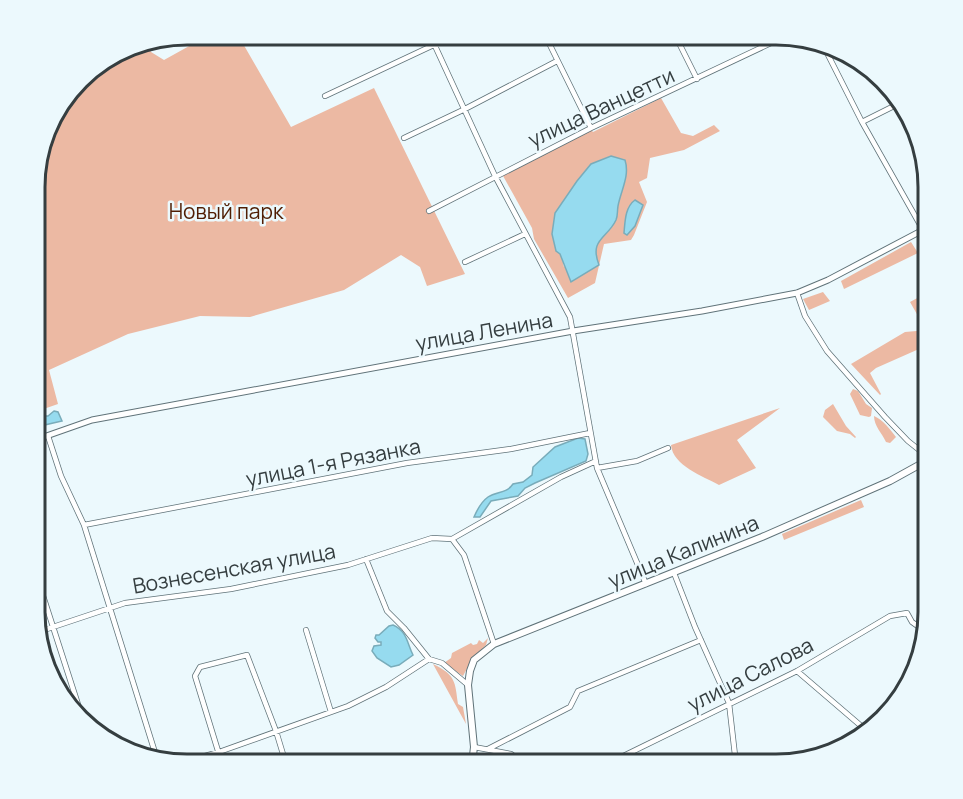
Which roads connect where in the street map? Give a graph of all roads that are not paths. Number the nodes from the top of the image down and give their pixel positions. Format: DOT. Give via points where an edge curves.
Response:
graph roads {
  1 [pos="433,45"];
  2 [pos="435,45"];
  3 [pos="550,45"];
  4 [pos="680,45"];
  5 [pos="767,45"];
  6 [pos="828,55"];
  7 [pos="557,61"];
  8 [pos="697,79"];
  9 [pos="325,96"];
  10 [pos="893,106"];
  11 [pos="464,110"];
  12 [pos="862,122"];
  13 [pos="591,128"];
  14 [pos="404,138"];
  15 [pos="495,176"];
  16 [pos="429,211"];
  17 [pos="918,216"];
  18 [pos="918,233"];
  19 [pos="525,234"];
  20 [pos="465,262"];
  21 [pos="797,293"];
  22 [pos="573,331"];
  23 [pos="590,433"];
  24 [pos="48,435"];
  25 [pos="45,436"];
  26 [pos="668,448"];
  27 [pos="918,450"];
  28 [pos="596,461"];
  29 [pos="918,465"];
  30 [pos="597,468"];
  31 [pos="84,525"];
  32 [pos="452,539"];
  33 [pos="366,558"];
  34 [pos="674,573"];
  35 [pos="646,584"];
  36 [pos="45,601"];
  37 [pos="110,608"];
  38 [pos="917,626"];
  39 [pos="54,627"];
  40 [pos="46,629"];
  41 [pos="306,630"];
  42 [pos="701,640"];
  43 [pos="494,644"];
  44 [pos="429,659"];
  45 [pos="797,671"];
  46 [pos="468,685"];
  47 [pos="78,703"];
  48 [pos="729,703"];
  49 [pos="331,712"];
  50 [pos="861,726"];
  51 [pos="276,731"];
  52 [pos="474,747"];
  53 [pos="488,749"];
  54 [pos="154,750"];
  55 [pos="219,752"];
  56 [pos="212,754"];
  57 [pos="283,754"];
  58 [pos="473,754"];
  59 [pos="511,754"];
  60 [pos="627,754"];
  61 [pos="735,754"];
  1 -- 9 [label="street"];
  2 -- 11 [label="street"];
  3 -- 7 [label="street"];
  4 -- 8 [label="street"];
  5 -- 8 [label="street, улица Ванцетти"];
  6 -- 12 [label="street"];
  7 -- 11 [label="street"];
  7 -- 13 [label="street"];
  8 -- 13 [label="street, улица Ванцетти"];
  10 -- 12 [label="street"];
  11 -- 14 [label="street"];
  11 -- 15 [label="street"];
  12 -- 17 [label="street"];
  13 -- 15 [label="street, улица Ванцетти"];
  15 -- 16 [label="street, улица Ванцетти"];
  15 -- 19 [label="street"];
  18 -- 21 [label="street, улица Ленина"];
  19 -- 20 [label="street"];
  19 -- 22 [label="street" via="570,317"];
  21 -- 22 [label="street, улица Ленина"];
  21 -- 27 [label="street" via="827,351"];
  22 -- 23 [label="street"];
  22 -- 24 [label="street, улица Ленина" via="92,420"];
  23 -- 28 [label="street"];
  23 -- 31 [label="street, улица 1-я Рязанка" via="511,449 407,463"];
  24 -- 25 [label="street, улица Ленина"];
  24 -- 31 [label="street" via="61,476"];
  26 -- 30 [label="street" via="637,462"];
  28 -- 30 [label="street"];
  28 -- 32 [label="street, Вознесенская улица"];
  29 -- 34 [label="main road, улица Калинина" via="890,481"];
  30 -- 35 [label="street"];
  31 -- 37 [label="street"];
  32 -- 33 [label="street, Вознесенская улица" via="432,538"];
  32 -- 43 [label="street" via="464,555"];
  33 -- 37 [label="street, Вознесенская улица" via="319,572"];
  33 -- 44 [label="street" via="387,611"];
  34 -- 35 [label="main road, улица Калинина"];
  34 -- 42 [label="street"];
  35 -- 43 [label="main road, улица Калинина"];
  36 -- 39 [label="street"];
  37 -- 39 [label="street, Вознесенская улица"];
  37 -- 54 [label="street"];
  38 -- 45 [label="street, улица Салова" via="907,613 890,616"];
  39 -- 40 [label="street, Вознесенская улица"];
  39 -- 47 [label="street"];
  41 -- 49 [label="street"];
  42 -- 48 [label="street"];
  42 -- 53 [label="street" via="578,691 570,707"];
  43 -- 46 [label="main road, улица Калинина" via="474,660"];
  44 -- 46 [label="street" via="441,663"];
  44 -- 49 [label="street" via="386,687"];
  45 -- 48 [label="street, улица Салова"];
  45 -- 50 [label="street"];
  46 -- 52 [label="main road, улица Калинина"];
  48 -- 60 [label="street, улица Салова"];
  48 -- 61 [label="street"];
  49 -- 51 [label="street"];
  51 -- 55 [label="street"];
  51 -- 55 [label="street" via="247,656 200,667 195,676"];
  51 -- 57 [label="street"];
  52 -- 53 [label="street"];
  52 -- 58 [label="main road, улица Калинина"];
  53 -- 59 [label="street"];
  55 -- 56 [label="street"];
}
